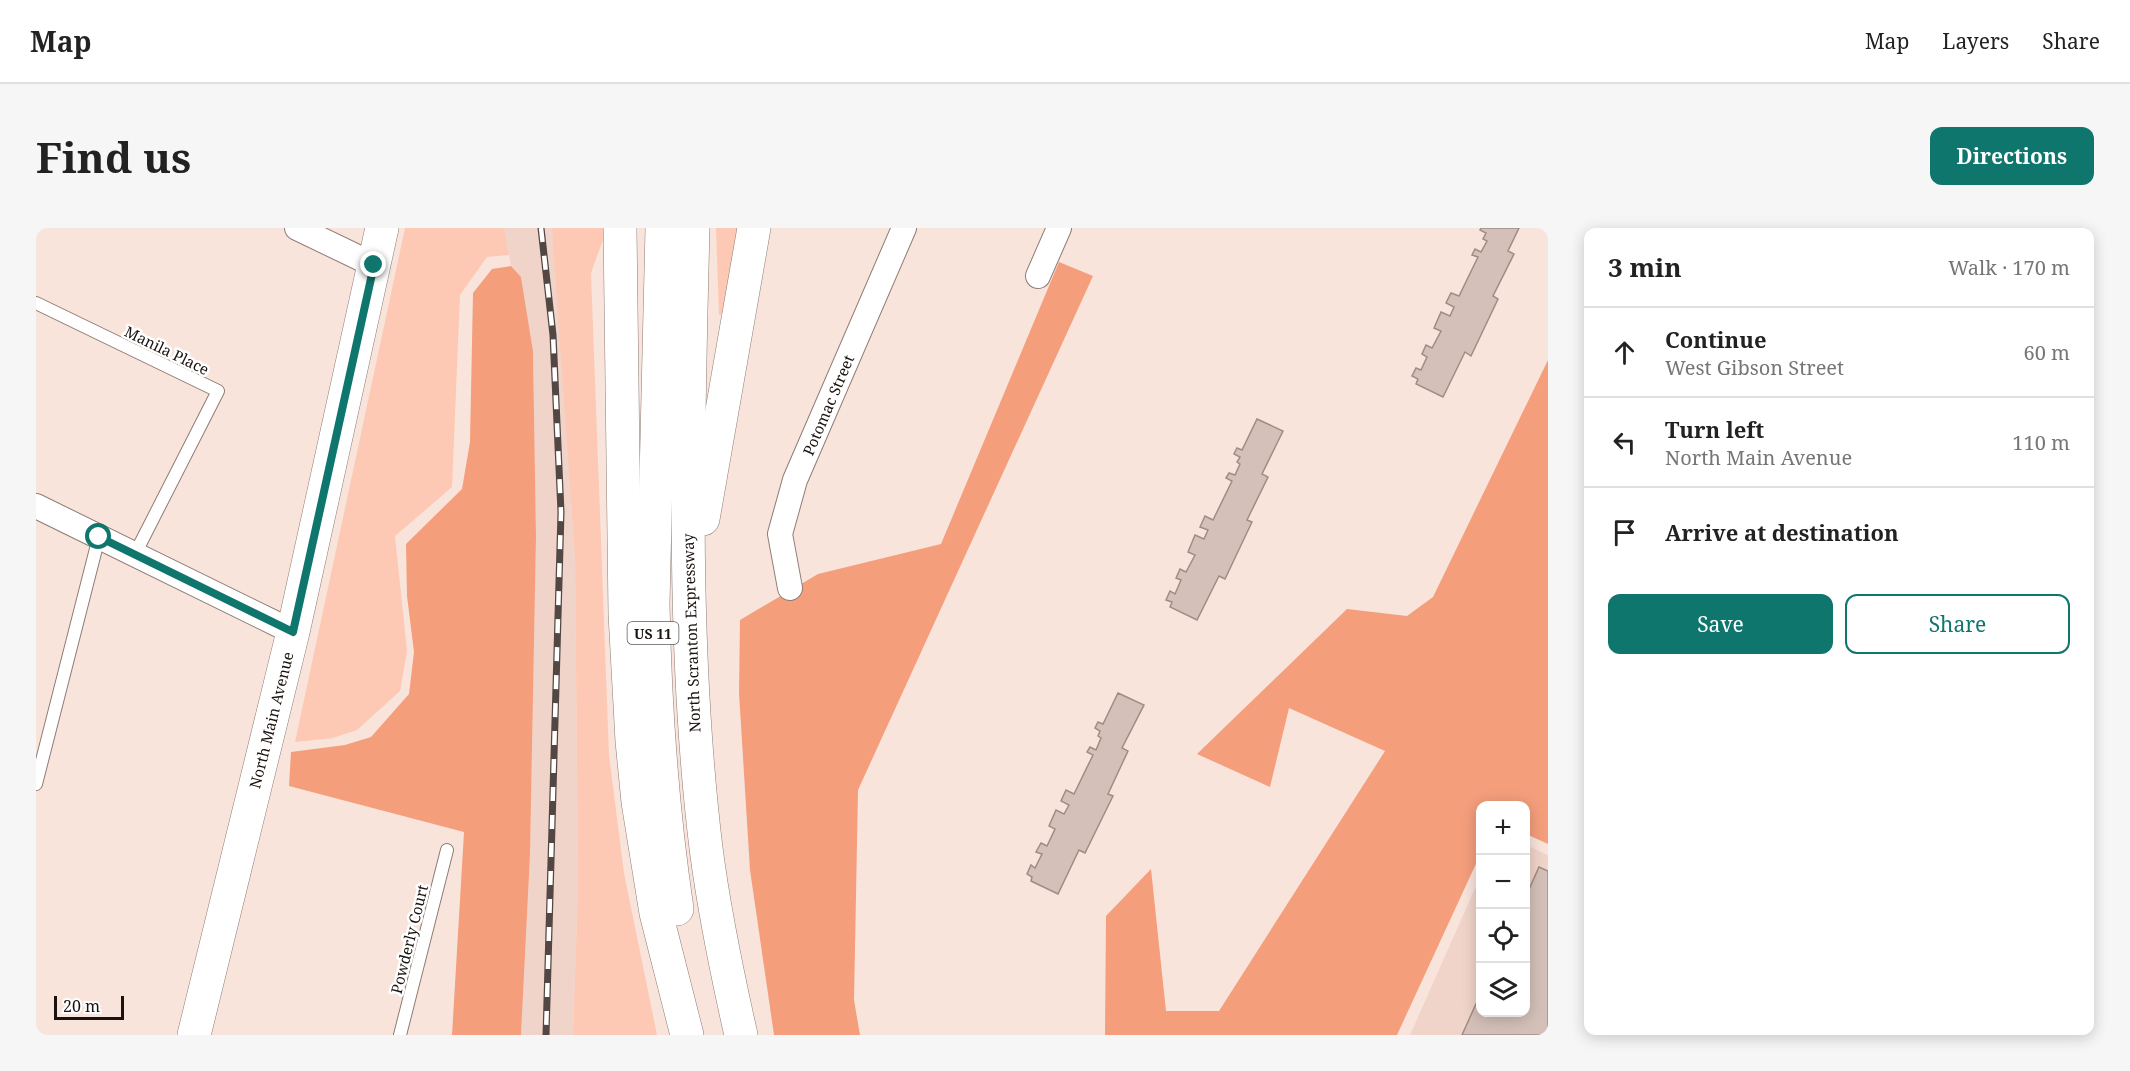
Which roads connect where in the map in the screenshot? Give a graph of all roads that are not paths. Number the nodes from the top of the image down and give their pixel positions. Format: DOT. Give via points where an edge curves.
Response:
graph roads {
  1 [pos="382,228"];
  2 [pos="620,228"];
  3 [pos="662,228"];
  4 [pos="693,228"];
  5 [pos="754,228"];
  6 [pos="904,228"];
  7 [pos="1059,228"];
  8 [pos="300,229"];
  9 [pos="374,265"];
  10 [pos="1038,276"];
  11 [pos="36,303"];
  12 [pos="36,506"];
  13 [pos="99,537"];
  14 [pos="135,554"];
  15 [pos="790,588"];
  16 [pos="690,604"];
  17 [pos="293,632"];
  18 [pos="36,784"];
  19 [pos="447,850"];
  20 [pos="195,1035"];
  21 [pos="400,1035"];
  22 [pos="687,1035"];
  23 [pos="701,1035"];
  24 [pos="741,1035"];
  1 -- 9 [label="main road, North Main Avenue"];
  2 -- 22 [label="main road" via="625,603 632,741 652,891"];
  3 -- 23 [label="main road, US 11" via="652,604 657,729 669,854"];
  4 -- 16 [label="main road, North Scranton Expressway / US 11" via="687,483"];
  5 -- 16 [label="main road" via="716,431"];
  6 -- 15 [label="street, Potomac Street" via="795,480 780,534"];
  7 -- 10 [label="street"];
  8 -- 9 [label="street"];
  9 -- 17 [label="main road, North Main Avenue"];
  11 -- 14 [label="lane, Manila Place" via="218,391"];
  12 -- 13 [label="street"];
  13 -- 14 [label="street"];
  13 -- 18 [label="lane"];
  14 -- 17 [label="street"];
  16 -- 24 [label="main road, North Scranton Expressway / US 11" via="694,726 706,849"];
  17 -- 20 [label="main road, North Main Avenue"];
  19 -- 21 [label="lane, Powderly Court"];
}
